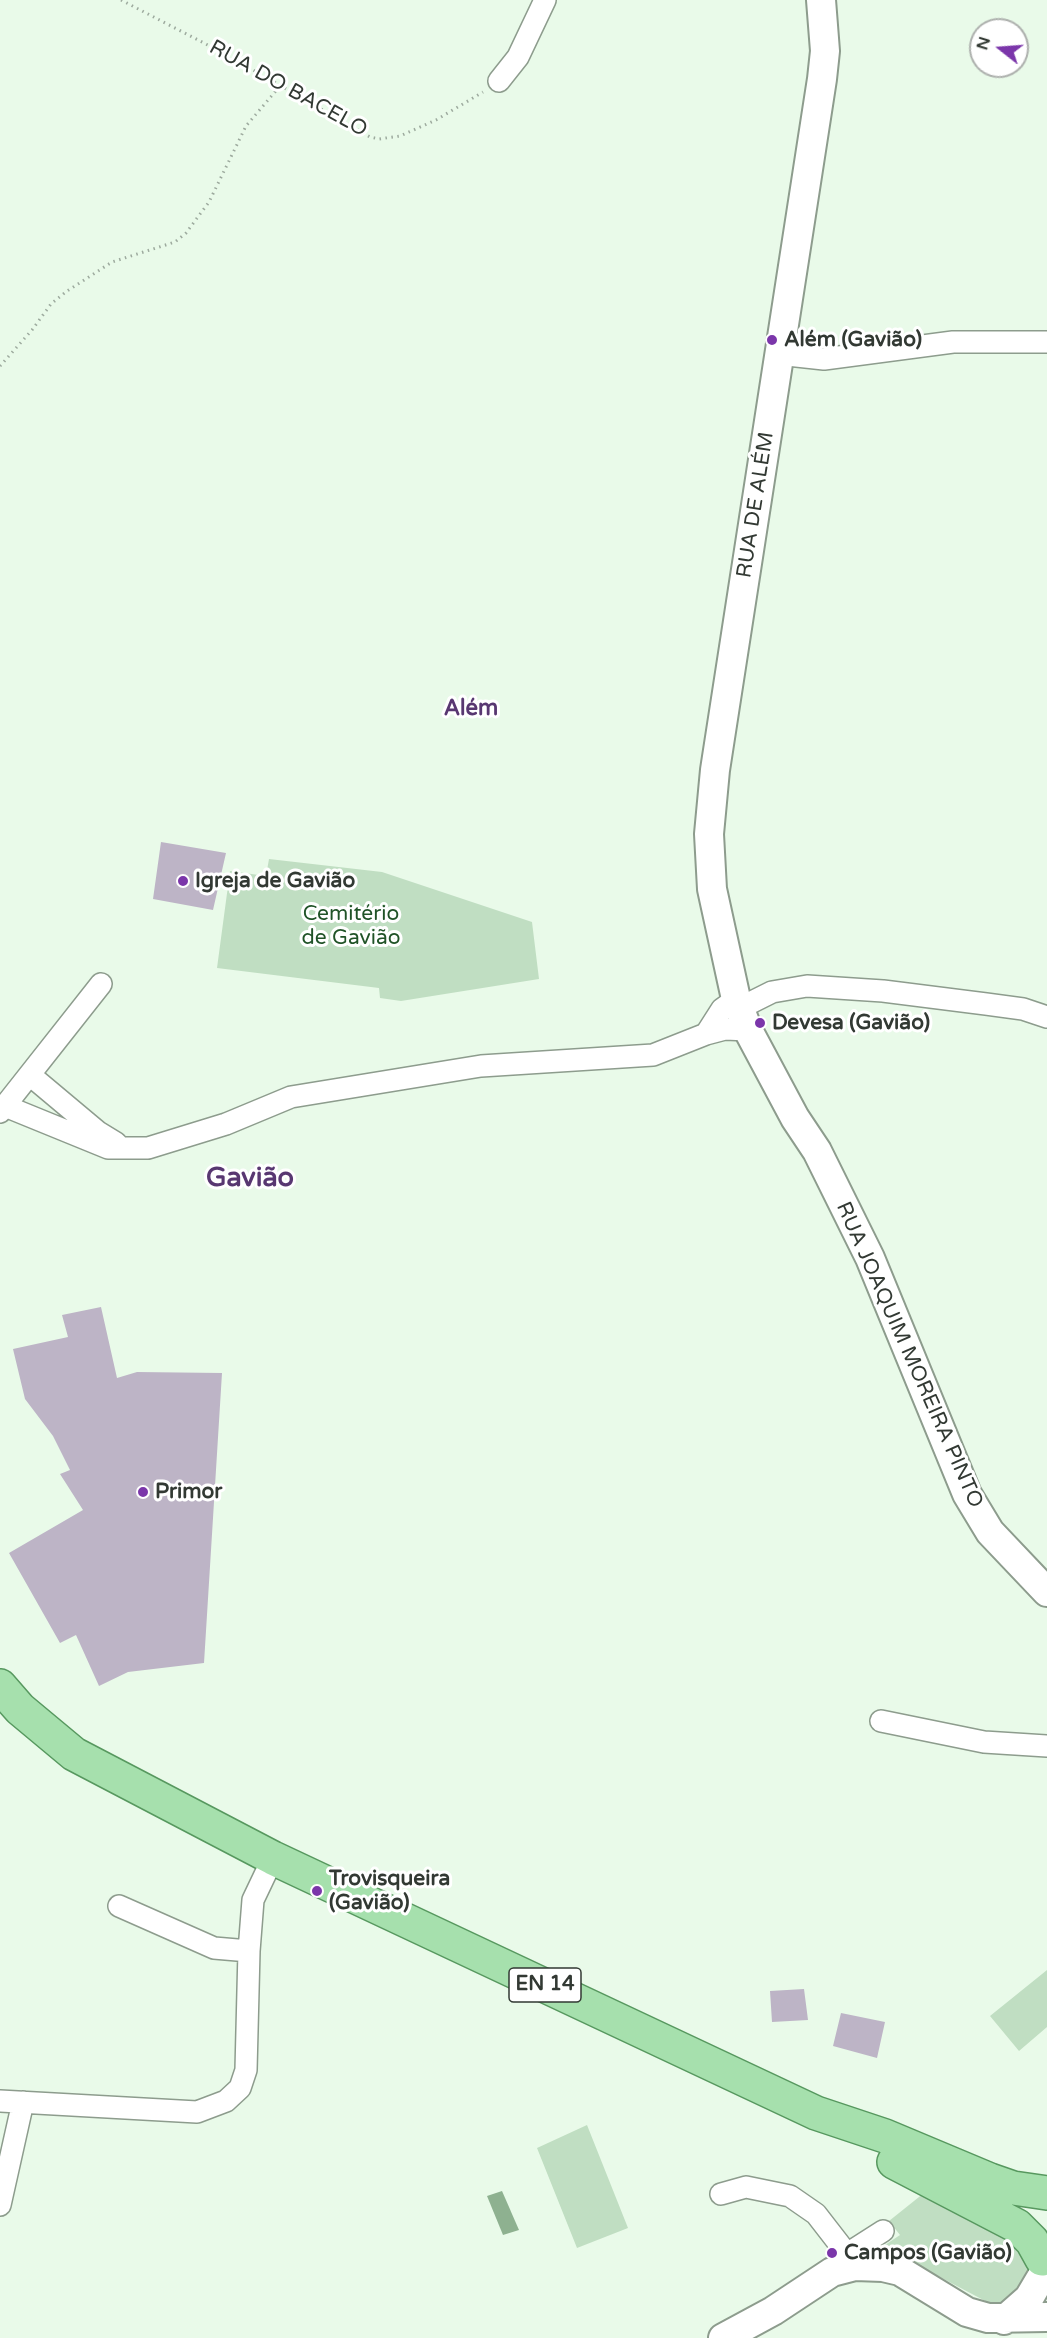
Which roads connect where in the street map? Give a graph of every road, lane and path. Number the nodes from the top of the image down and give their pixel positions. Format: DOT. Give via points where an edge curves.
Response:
graph roads {
  1 [pos="121,0"];
  2 [pos="544,0"];
  3 [pos="821,0"];
  4 [pos="499,81"];
  5 [pos="280,86"];
  6 [pos="1047,342"];
  7 [pos="778,354"];
  8 [pos="0,366"];
  9 [pos="101,984"];
  10 [pos="742,1012"];
  11 [pos="1047,1017"];
  12 [pos="706,1034"];
  13 [pos="30,1075"];
  14 [pos="3,1109"];
  15 [pos="130,1150"];
  16 [pos="1047,1592"];
  17 [pos="0,1686"];
  18 [pos="881,1720"];
  19 [pos="1047,1746"];
  20 [pos="273,1858"];
  21 [pos="119,1906"];
  22 [pos="249,1951"];
  23 [pos="0,2101"];
  24 [pos="23,2103"];
  25 [pos="816,2113"];
  26 [pos="1047,2193"];
  27 [pos="721,2194"];
  28 [pos="0,2205"];
  29 [pos="883,2231"];
  30 [pos="1045,2259"];
  31 [pos="845,2264"];
  32 [pos="1047,2317"];
  33 [pos="1004,2320"];
  34 [pos="723,2338"];
  1 -- 5 [label="path, RUA DO BACELO"];
  2 -- 4 [label="street" via="518,57"];
  3 -- 7 [label="street, RUA DE ALÉM" via="825,51 822,79"];
  4 -- 5 [label="path, RUA DO BACELO" via="436,120 400,136 379,139 360,133"];
  5 -- 8 [label="path" via="246,126 209,202 186,233 175,242 112,262 67,291 51,304"];
  6 -- 7 [label="street" via="953,342 824,359"];
  7 -- 10 [label="street, RUA DE ALÉM" via="715,770 709,834 712,889"];
  9 -- 13 [label="street"];
  10 -- 11 [label="street" via="772,992 807,986 986,1004"];
  10 -- 12 [label="street" via="725,1029"];
  10 -- 12 [label="street" via="722,1009"];
  10 -- 16 [label="street, RUA JOAQUIM MOREIRA PINTO" via="870,1258 967,1494 990,1532"];
  12 -- 15 [label="street" via="653,1055 481,1066 291,1097 226,1124"];
  13 -- 14 [label="street"];
  13 -- 15 [label="street" via="98,1132"];
  14 -- 15 [label="street" via="108,1148"];
  17 -- 20 [label="main road, EN 14" via="20,1709 74,1754"];
  18 -- 19 [label="street" via="984,1742"];
  20 -- 22 [label="street" via="253,1900"];
  20 -- 25 [label="main road, EN 14"];
  21 -- 22 [label="street" via="214,1948"];
  22 -- 24 [label="street" via="246,2070 240,2088 226,2101 197,2112"];
  23 -- 24 [label="street"];
  24 -- 28 [label="street"];
  25 -- 26 [label="main road, EN 14" via="885,2136 1013,2188"];
  25 -- 30 [label="main road, EN 14" via="877,2153 1017,2226"];
  27 -- 31 [label="street" via="746,2187 790,2196 816,2214"];
  29 -- 31 [label="street"];
  30 -- 33 [label="street" via="1029,2298"];
  31 -- 33 [label="street" via="900,2271 967,2312"];
  31 -- 34 [label="street"];
  32 -- 33 [label="street"];
}
